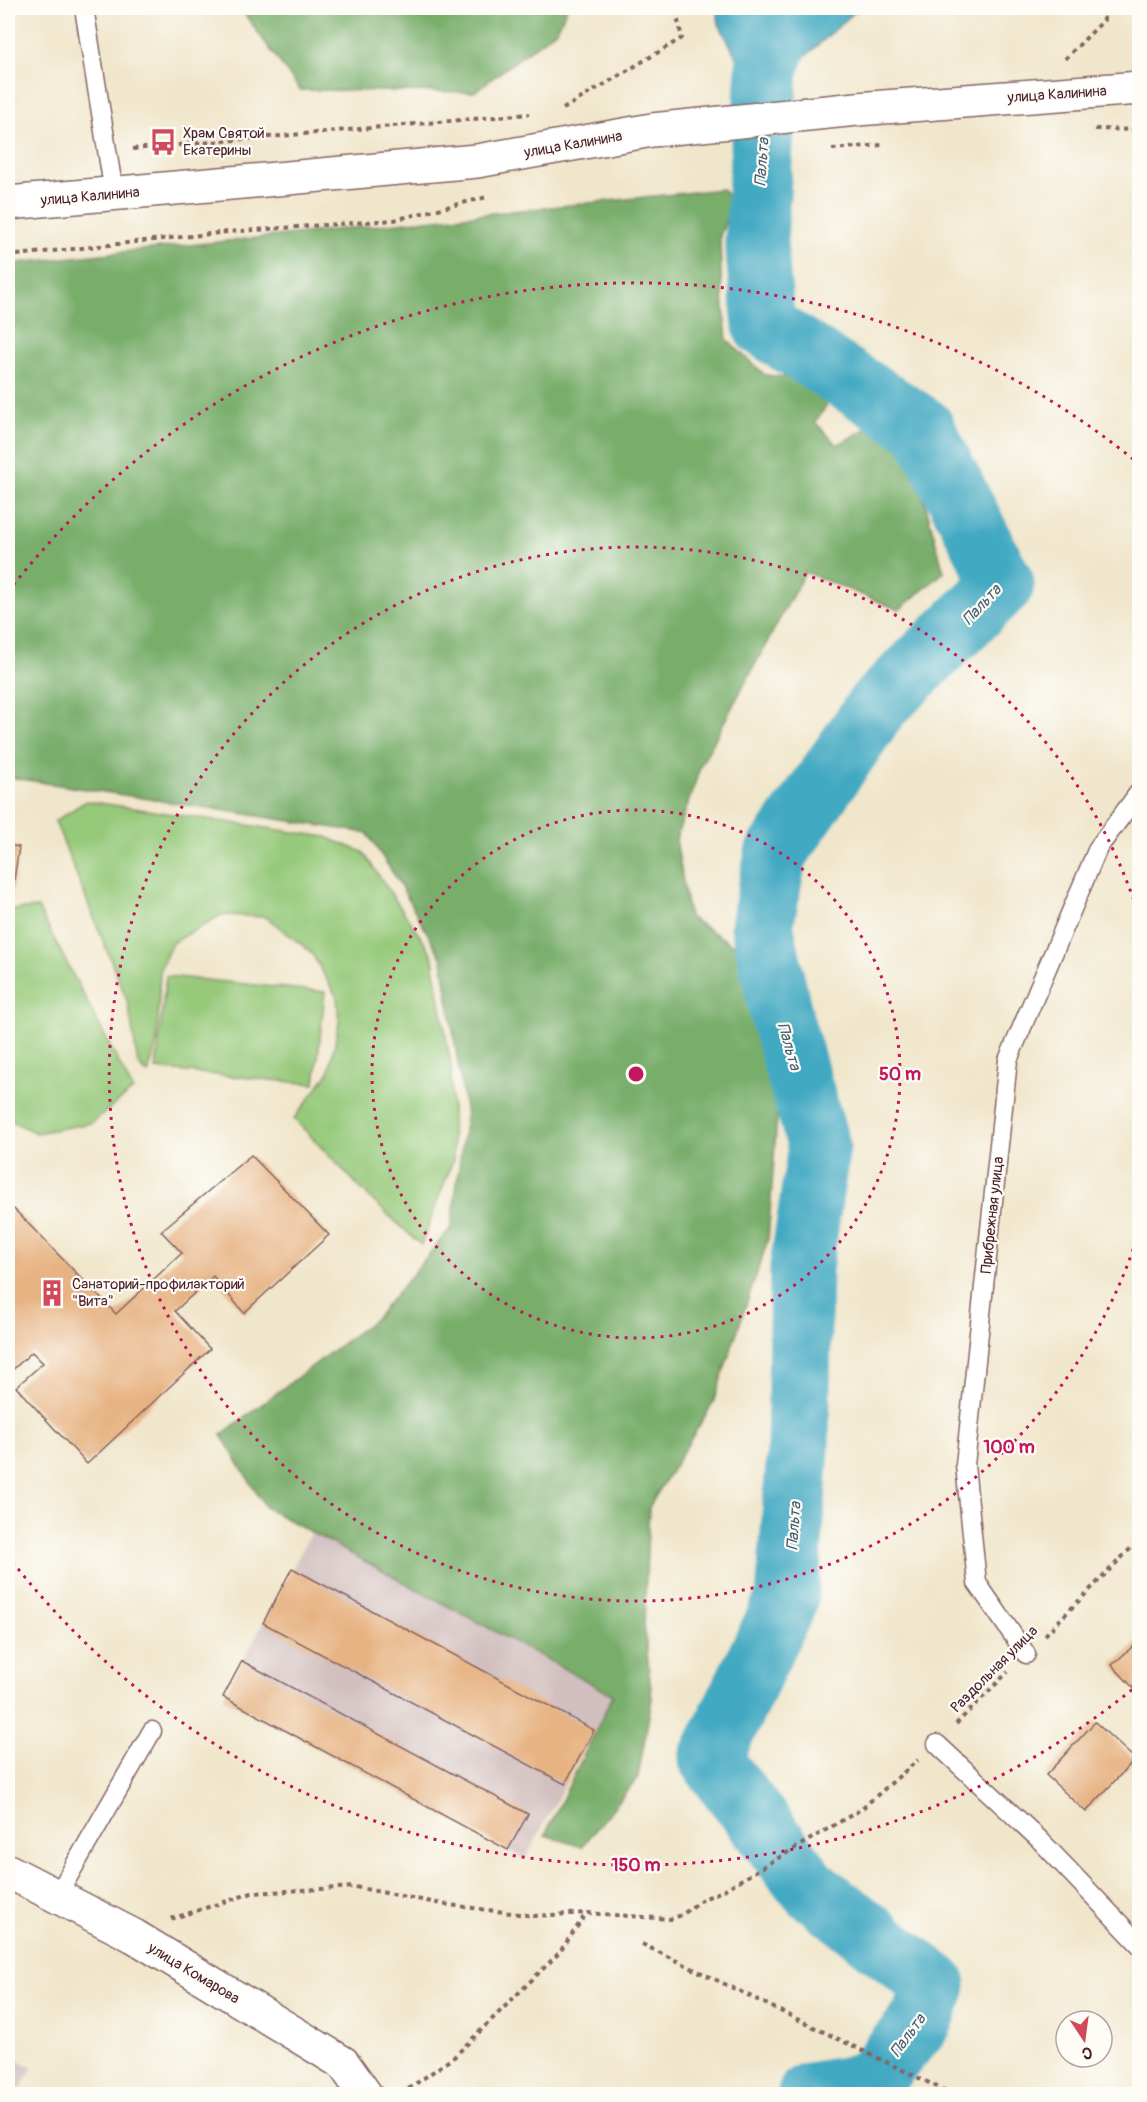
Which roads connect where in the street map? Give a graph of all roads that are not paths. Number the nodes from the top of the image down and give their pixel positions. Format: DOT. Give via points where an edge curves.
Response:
graph roads {
  1 [pos="84,8"];
  2 [pos="1140,88"];
  3 [pos="114,194"];
  4 [pos="8,203"];
  5 [pos="1140,791"];
  6 [pos="1026,1654"];
  7 [pos="152,1731"];
  8 [pos="937,1744"];
  9 [pos="8,1871"];
  10 [pos="57,1896"];
  11 [pos="1140,1944"];
  12 [pos="365,2094"];
  1 -- 3 [label="lane"];
  2 -- 3 [label="main road, улица Калинина" via="1066,80 857,109 652,130 477,161"];
  3 -- 4 [label="main road, улица Калинина"];
  5 -- 6 [label="lane, Прибрежная улица" via="1098,848 1008,1060 965,1465 977,1583"];
  7 -- 10 [label="lane"];
  8 -- 11 [label="lane" via="1039,1839"];
  9 -- 10 [label="main road, улица Комарова"];
  10 -- 12 [label="main road, улица Комарова" via="134,1936 343,2063"];
}
